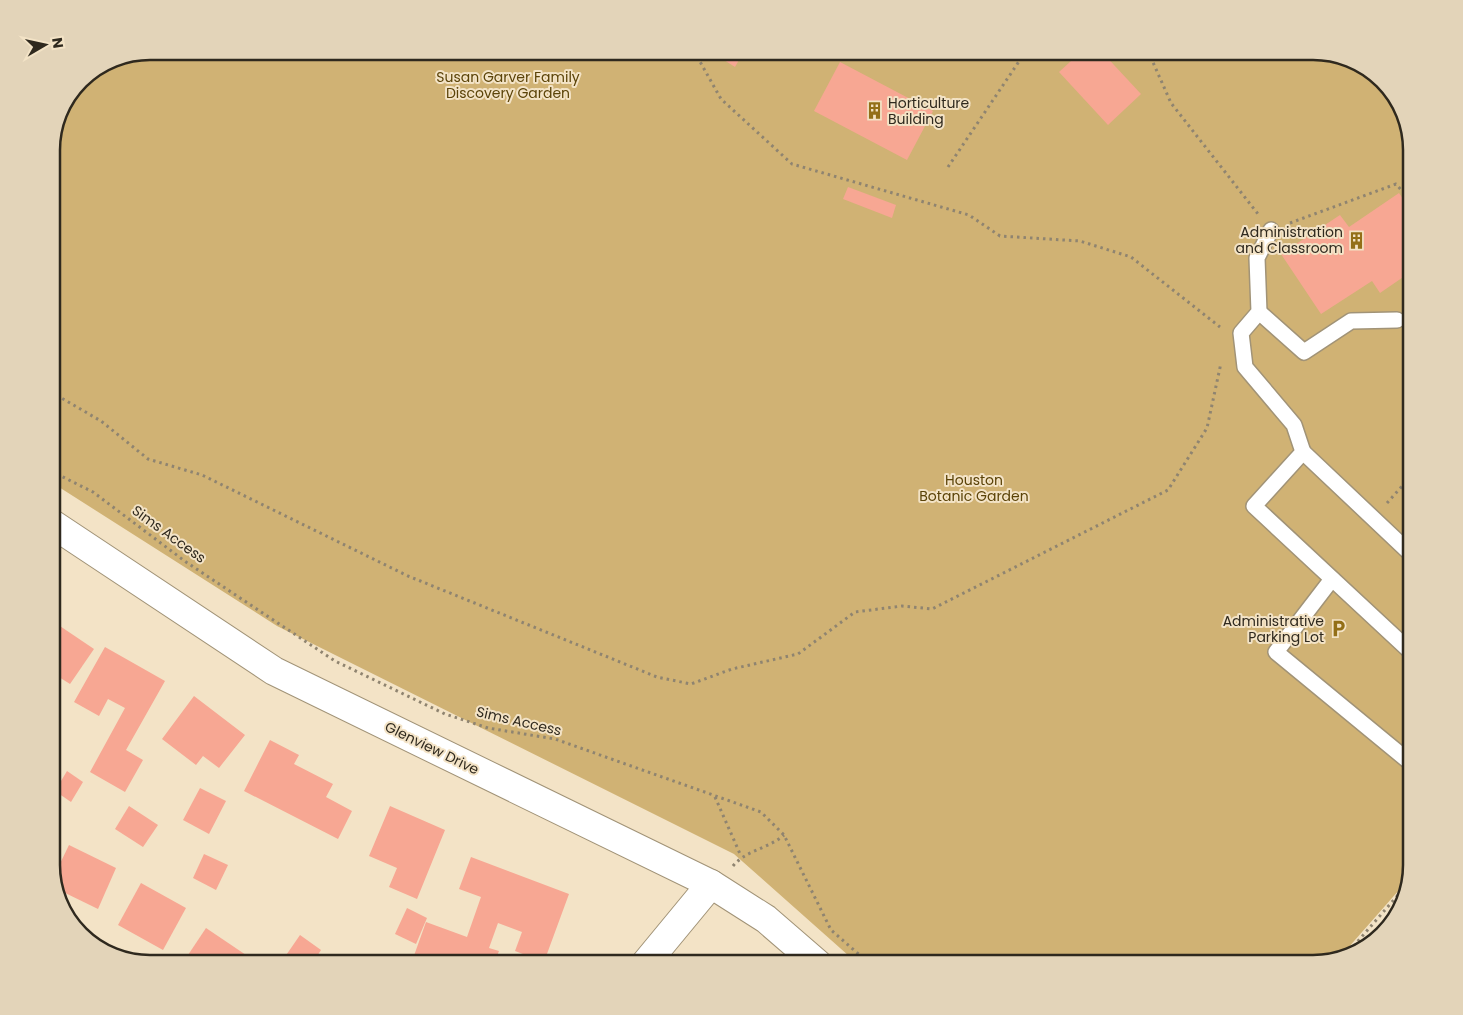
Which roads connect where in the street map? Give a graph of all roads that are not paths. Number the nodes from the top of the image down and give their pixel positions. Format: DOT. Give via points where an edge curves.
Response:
graph roads {
  1 [pos="1270,230"];
  2 [pos="1259,312"];
  3 [pos="1396,320"];
  4 [pos="1303,452"];
  5 [pos="60,528"];
  6 [pos="1403,546"];
  7 [pos="1332,579"];
  8 [pos="1403,645"];
  9 [pos="1403,757"];
  10 [pos="711,884"];
  11 [pos="652,955"];
  12 [pos="808,955"];
  1 -- 2 [label="lane" via="1257,258"];
  2 -- 3 [label="lane" via="1304,352 1352,321"];
  2 -- 4 [label="lane" via="1241,333 1245,367 1294,425"];
  4 -- 6 [label="lane"];
  4 -- 7 [label="lane" via="1254,506"];
  5 -- 10 [label="street, Glenview Drive" via="274,671"];
  7 -- 8 [label="lane"];
  7 -- 9 [label="lane" via="1276,652"];
  10 -- 11 [label="street"];
  10 -- 12 [label="street, Glenview Drive" via="766,919"];
}
